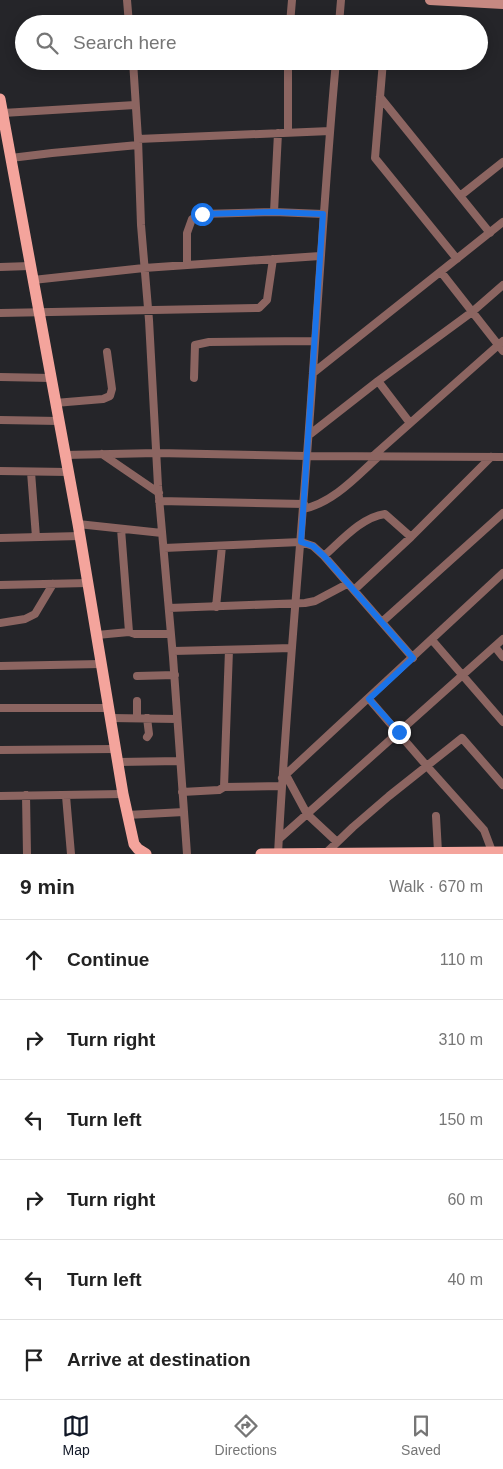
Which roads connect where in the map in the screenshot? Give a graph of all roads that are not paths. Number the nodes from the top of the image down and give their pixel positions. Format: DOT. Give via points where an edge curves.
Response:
graph roads {
  1 [pos="127,0"];
  2 [pos="292,0"];
  3 [pos="341,0"];
  4 [pos="430,0"];
  5 [pos="503,4"];
  6 [pos="128,15"];
  7 [pos="291,15"];
  8 [pos="340,15"];
  9 [pos="133,70"];
  10 [pos="288,70"];
  11 [pos="335,70"];
  12 [pos="383,70"];
  13 [pos="380,97"];
  14 [pos="0,99"];
  15 [pos="135,105"];
  16 [pos="3,114"];
  17 [pos="3,128"];
  18 [pos="330,131"];
  19 [pos="288,132"];
  20 [pos="278,133"];
  21 [pos="138,142"];
  22 [pos="11,158"];
  23 [pos="503,162"];
  24 [pos="460,196"];
  25 [pos="274,212"];
  26 [pos="323,214"];
  27 [pos="503,222"];
  28 [pos="490,233"];
  29 [pos="320,256"];
  30 [pos="273,259"];
  31 [pos="458,259"];
  32 [pos="187,264"];
  33 [pos="0,266"];
  34 [pos="30,266"];
  35 [pos="144,268"];
  36 [pos="441,272"];
  37 [pos="33,280"];
  38 [pos="503,285"];
  39 [pos="148,310"];
  40 [pos="38,312"];
  41 [pos="472,312"];
  42 [pos="0,313"];
  43 [pos="315,341"];
  44 [pos="501,346"];
  45 [pos="107,352"];
  46 [pos="313,373"];
  47 [pos="0,378"];
  48 [pos="51,378"];
  49 [pos="194,378"];
  50 [pos="378,382"];
  51 [pos="55,403"];
  52 [pos="0,420"];
  53 [pos="59,421"];
  54 [pos="410,423"];
  55 [pos="309,435"];
  56 [pos="157,453"];
  57 [pos="102,454"];
  58 [pos="65,455"];
  59 [pos="307,456"];
  60 [pos="375,457"];
  61 [pos="491,457"];
  62 [pos="503,457"];
  63 [pos="0,471"];
  64 [pos="31,472"];
  65 [pos="68,472"];
  66 [pos="159,497"];
  67 [pos="304,507"];
  68 [pos="503,513"];
  69 [pos="121,529"];
  70 [pos="79,530"];
  71 [pos="162,533"];
  72 [pos="36,537"];
  73 [pos="411,537"];
  74 [pos="0,538"];
  75 [pos="301,542"];
  76 [pos="222,546"];
  77 [pos="164,548"];
  78 [pos="324,556"];
  79 [pos="503,573"];
  80 [pos="53,584"];
  81 [pos="88,584"];
  82 [pos="347,584"];
  83 [pos="0,585"];
  84 [pos="354,590"];
  85 [pos="295,603"];
  86 [pos="216,607"];
  87 [pos="169,608"];
  88 [pos="382,622"];
  89 [pos="0,623"];
  90 [pos="129,632"];
  91 [pos="172,634"];
  92 [pos="97,636"];
  93 [pos="503,639"];
  94 [pos="432,640"];
  95 [pos="495,647"];
  96 [pos="292,648"];
  97 [pos="229,650"];
  98 [pos="173,651"];
  99 [pos="503,656"];
  100 [pos="413,658"];
  101 [pos="102,664"];
  102 [pos="0,666"];
  103 [pos="174,675"];
  104 [pos="462,675"];
  105 [pos="136,676"];
  106 [pos="369,699"];
  107 [pos="137,701"];
  108 [pos="0,708"];
  109 [pos="110,713"];
  110 [pos="137,718"];
  111 [pos="146,718"];
  112 [pos="177,719"];
  113 [pos="503,722"];
  114 [pos="399,732"];
  115 [pos="147,737"];
  116 [pos="115,749"];
  117 [pos="0,750"];
  118 [pos="180,761"];
  119 [pos="118,762"];
  120 [pos="426,765"];
  121 [pos="283,780"];
  122 [pos="503,785"];
  123 [pos="224,787"];
  124 [pos="182,792"];
  125 [pos="123,794"];
  126 [pos="26,795"];
  127 [pos="0,796"];
  128 [pos="66,796"];
  129 [pos="184,812"];
  130 [pos="307,814"];
  131 [pos="127,815"];
  132 [pos="436,816"];
  133 [pos="279,839"];
  134 [pos="133,850"];
  135 [pos="333,851"];
  136 [pos="438,852"];
  137 [pos="496,852"];
  138 [pos="27,854"];
  139 [pos="71,854"];
  140 [pos="146,854"];
  141 [pos="187,854"];
  142 [pos="261,854"];
  143 [pos="278,854"];
  144 [pos="380,854"];
  1 -- 6 [label="street"];
  2 -- 7 [label="street"];
  3 -- 8 [label="street"];
  4 -- 5 [label="street"];
  9 -- 15 [label="street"];
  10 -- 19 [label="street"];
  11 -- 18 [label="street"];
  12 -- 13 [label="street"];
  13 -- 24 [label="street"];
  13 -- 31 [label="street" via="375,158"];
  14 -- 16 [label="main road"];
  15 -- 16 [label="street"];
  15 -- 21 [label="street"];
  16 -- 17 [label="main road"];
  17 -- 22 [label="main road"];
  18 -- 19 [label="street"];
  18 -- 26 [label="street"];
  19 -- 20 [label="street"];
  20 -- 21 [label="street"];
  20 -- 25 [label="street"];
  21 -- 22 [label="street"];
  21 -- 35 [label="street"];
  22 -- 34 [label="main road"];
  23 -- 24 [label="street"];
  24 -- 28 [label="street"];
  25 -- 26 [label="street"];
  25 -- 32 [label="street" via="202,214 192,219"];
  26 -- 29 [label="street"];
  27 -- 28 [label="street"];
  28 -- 31 [label="street"];
  29 -- 30 [label="street"];
  29 -- 43 [label="street"];
  30 -- 32 [label="street"];
  30 -- 39 [label="street" via="266,300 260,308"];
  31 -- 36 [label="street"];
  32 -- 35 [label="street"];
  33 -- 34 [label="street"];
  34 -- 37 [label="main road"];
  35 -- 37 [label="street"];
  35 -- 39 [label="street"];
  36 -- 41 [label="street"];
  36 -- 46 [label="street"];
  37 -- 40 [label="main road"];
  38 -- 41 [label="street"];
  39 -- 40 [label="street"];
  39 -- 56 [label="street"];
  40 -- 42 [label="street"];
  40 -- 48 [label="main road"];
  41 -- 44 [label="street"];
  41 -- 50 [label="street"];
  43 -- 46 [label="street"];
  43 -- 49 [label="street" via="209,342 195,345"];
  44 -- 54 [label="street"];
  45 -- 51 [label="street" via="110,396"];
  46 -- 55 [label="street"];
  47 -- 48 [label="street"];
  48 -- 51 [label="main road"];
  50 -- 54 [label="street"];
  50 -- 55 [label="street"];
  51 -- 53 [label="main road"];
  52 -- 53 [label="street"];
  53 -- 58 [label="main road"];
  54 -- 60 [label="street"];
  55 -- 59 [label="street"];
  56 -- 57 [label="street"];
  56 -- 59 [label="street"];
  56 -- 66 [label="street"];
  57 -- 58 [label="street"];
  57 -- 66 [label="street"];
  58 -- 65 [label="main road"];
  59 -- 60 [label="street"];
  59 -- 67 [label="street"];
  60 -- 61 [label="street"];
  60 -- 67 [label="street" via="332,496 311,507"];
  61 -- 62 [label="street"];
  61 -- 73 [label="street"];
  63 -- 64 [label="street"];
  64 -- 65 [label="street"];
  64 -- 72 [label="street"];
  65 -- 70 [label="main road"];
  66 -- 67 [label="street"];
  66 -- 71 [label="street"];
  67 -- 75 [label="street"];
  68 -- 88 [label="street"];
  69 -- 70 [label="street"];
  69 -- 71 [label="street"];
  69 -- 90 [label="street"];
  70 -- 72 [label="street"];
  70 -- 81 [label="main road"];
  71 -- 77 [label="street"];
  72 -- 74 [label="street"];
  73 -- 78 [label="street" via="385,514 374,515"];
  73 -- 84 [label="street"];
  75 -- 76 [label="street"];
  75 -- 78 [label="street" via="313,546"];
  75 -- 85 [label="street"];
  76 -- 77 [label="street"];
  76 -- 86 [label="street"];
  77 -- 87 [label="street"];
  78 -- 82 [label="street"];
  79 -- 94 [label="street"];
  80 -- 81 [label="street"];
  80 -- 83 [label="street"];
  80 -- 89 [label="street" via="34,614 25,619"];
  81 -- 92 [label="main road"];
  82 -- 84 [label="street"];
  82 -- 85 [label="street" via="315,601"];
  84 -- 88 [label="street"];
  85 -- 86 [label="street"];
  85 -- 96 [label="street"];
  86 -- 87 [label="street"];
  87 -- 91 [label="street"];
  88 -- 100 [label="street"];
  90 -- 91 [label="street"];
  90 -- 92 [label="street"];
  91 -- 98 [label="street"];
  92 -- 101 [label="main road"];
  93 -- 95 [label="street"];
  94 -- 100 [label="street"];
  94 -- 104 [label="street"];
  95 -- 99 [label="street"];
  95 -- 104 [label="street"];
  96 -- 97 [label="street"];
  96 -- 121 [label="street"];
  97 -- 98 [label="street"];
  97 -- 123 [label="street"];
  98 -- 103 [label="street"];
  100 -- 106 [label="street"];
  101 -- 102 [label="street"];
  101 -- 109 [label="main road"];
  103 -- 105 [label="street"];
  103 -- 112 [label="street"];
  104 -- 113 [label="street"];
  104 -- 114 [label="street"];
  106 -- 114 [label="street"];
  106 -- 121 [label="street"];
  107 -- 110 [label="street"];
  108 -- 109 [label="street"];
  109 -- 110 [label="street"];
  109 -- 116 [label="main road"];
  110 -- 111 [label="street"];
  111 -- 112 [label="street"];
  111 -- 115 [label="street"];
  112 -- 118 [label="street"];
  114 -- 120 [label="street"];
  114 -- 130 [label="street"];
  116 -- 117 [label="street"];
  116 -- 119 [label="main road"];
  118 -- 119 [label="street"];
  118 -- 124 [label="street"];
  119 -- 125 [label="main road"];
  120 -- 122 [label="street" via="462,738"];
  120 -- 135 [label="street"];
  120 -- 137 [label="street" via="484,830"];
  121 -- 123 [label="street"];
  121 -- 130 [label="street"];
  121 -- 133 [label="street"];
  123 -- 124 [label="street"];
  124 -- 129 [label="street"];
  125 -- 128 [label="street"];
  125 -- 131 [label="main road"];
  126 -- 127 [label="street"];
  126 -- 128 [label="street"];
  126 -- 138 [label="street"];
  128 -- 139 [label="street"];
  129 -- 131 [label="street"];
  129 -- 141 [label="street"];
  130 -- 133 [label="street"];
  130 -- 135 [label="street"];
  131 -- 134 [label="main road"];
  132 -- 136 [label="street"];
  133 -- 143 [label="street"];
  134 -- 140 [label="main road"];
  135 -- 143 [label="main road"];
  135 -- 144 [label="main road"];
  136 -- 137 [label="main road"];
  136 -- 144 [label="main road"];
  142 -- 143 [label="main road"];
}
